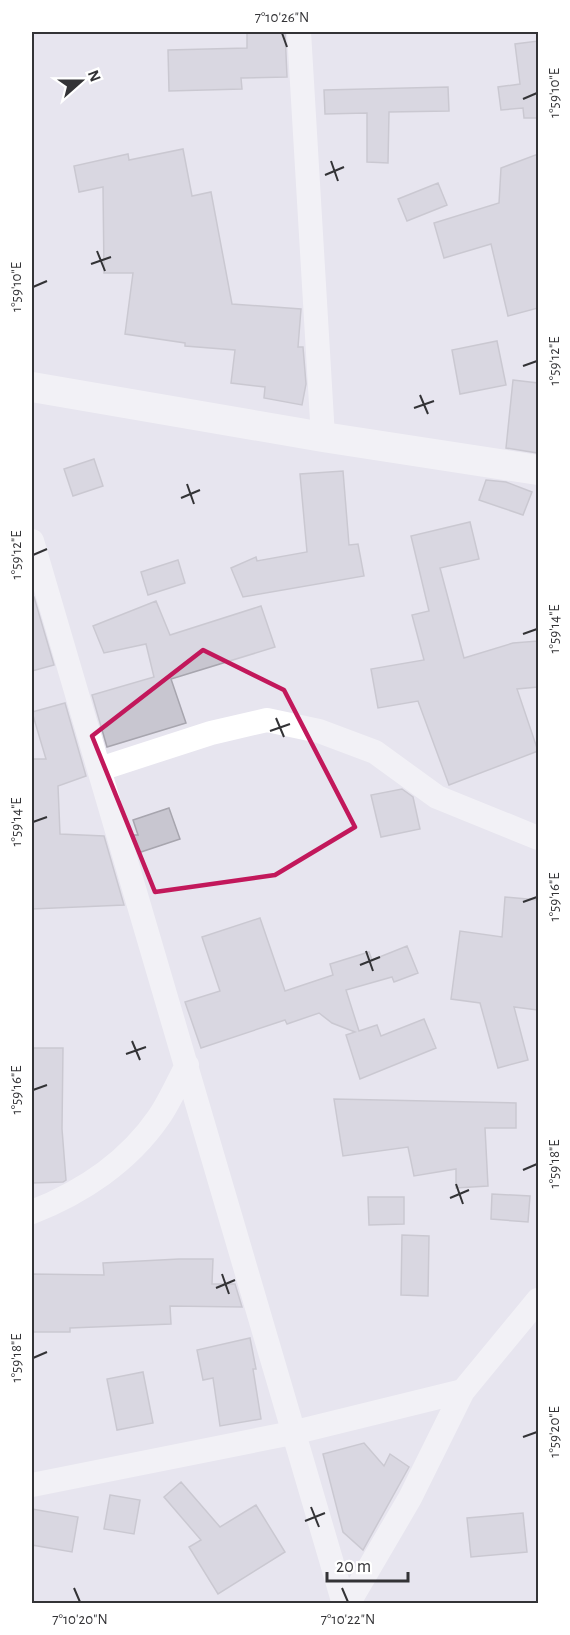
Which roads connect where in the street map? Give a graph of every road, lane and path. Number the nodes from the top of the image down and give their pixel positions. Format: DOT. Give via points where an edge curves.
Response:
graph roads {
  1 [pos="299,32"];
  2 [pos="32,387"];
  3 [pos="323,437"];
  4 [pos="538,470"];
  5 [pos="32,541"];
  6 [pos="100,769"];
  7 [pos="538,838"];
  8 [pos="187,1065"];
  9 [pos="32,1212"];
  10 [pos="538,1300"];
  11 [pos="463,1391"];
  12 [pos="292,1433"];
  13 [pos="32,1485"];
  14 [pos="346,1604"];
  1 -- 3 [label="street"];
  2 -- 3 [label="street"];
  3 -- 4 [label="street"];
  5 -- 6 [label="street"];
  6 -- 7 [label="street" via="267,720 319,731 375,752 438,797"];
  6 -- 8 [label="street"];
  8 -- 9 [label="street" via="159,1118 122,1159 84,1188"];
  8 -- 12 [label="street"];
  10 -- 11 [label="street"];
  11 -- 12 [label="street"];
  11 -- 14 [label="street" via="410,1498"];
  12 -- 13 [label="street"];
  12 -- 14 [label="street"];
}
